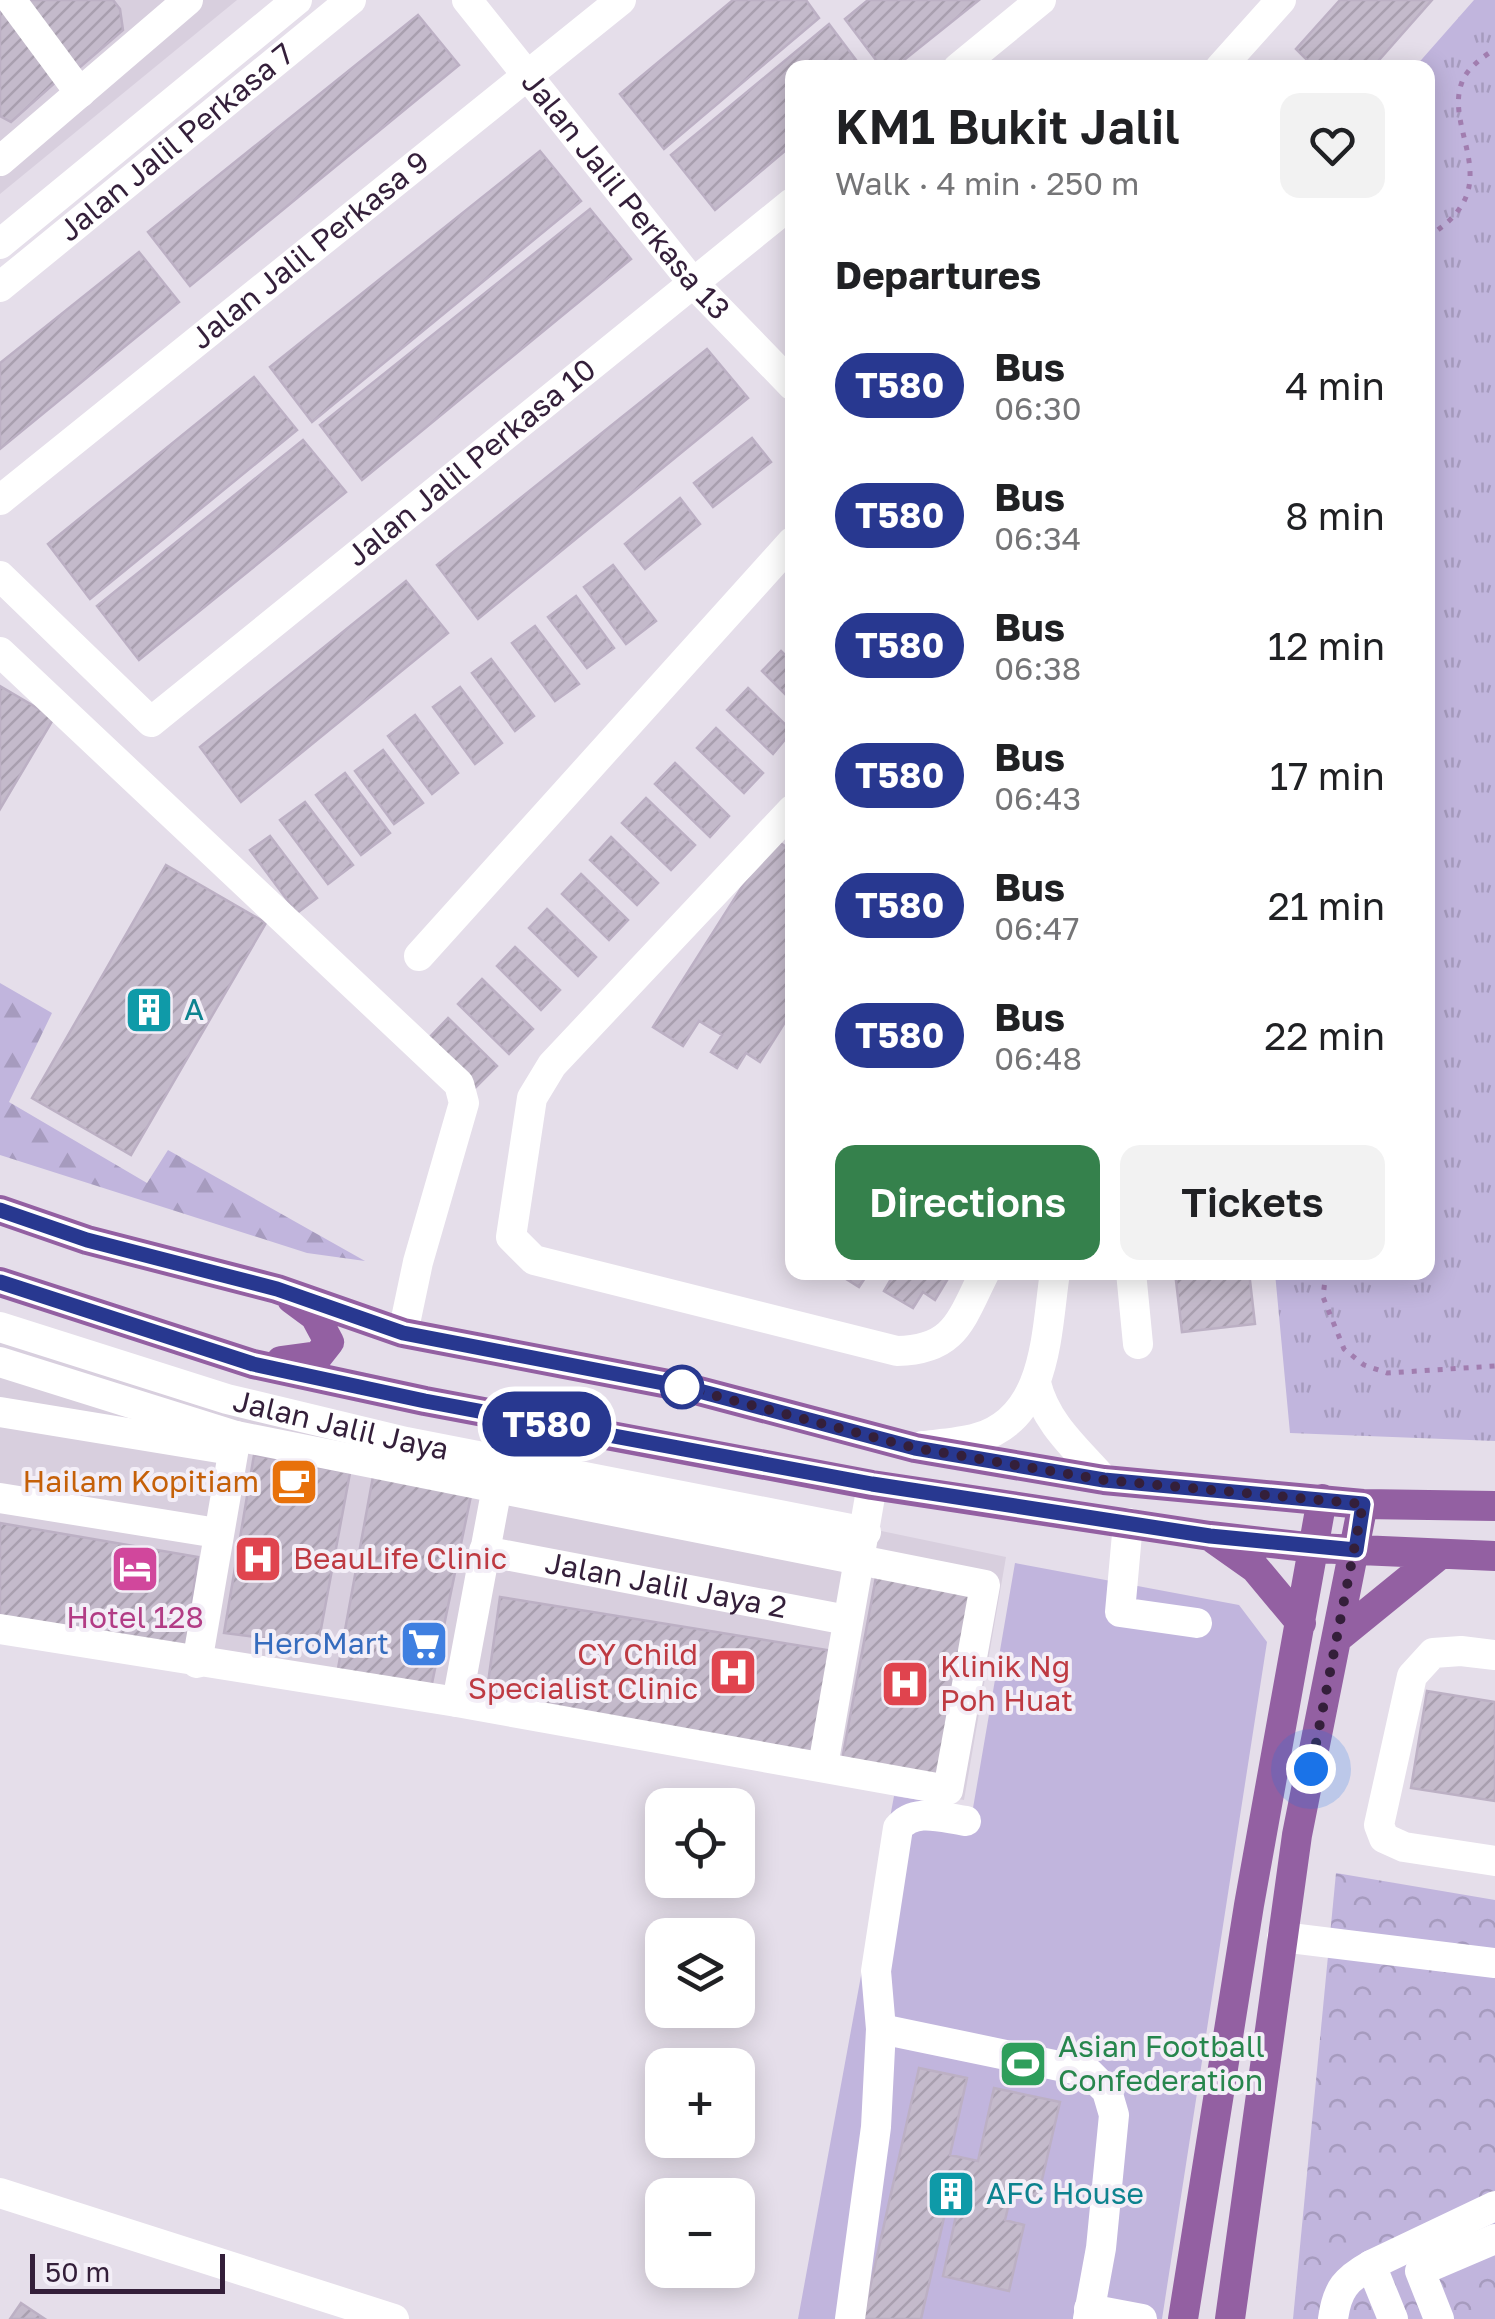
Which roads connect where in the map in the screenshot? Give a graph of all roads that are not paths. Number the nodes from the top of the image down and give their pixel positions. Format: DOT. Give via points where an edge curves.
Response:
graph roads {
  1 [pos="11,0"];
  2 [pos="296,0"];
  3 [pos="351,0"];
  4 [pos="621,0"];
  5 [pos="1040,0"];
  6 [pos="1281,0"];
  7 [pos="469,3"];
  8 [pos="170,6"];
  9 [pos="968,60"];
  10 [pos="1227,60"];
  11 [pos="527,76"];
  12 [pos="80,93"];
  13 [pos="0,161"];
  14 [pos="785,209"];
  15 [pos="0,244"];
  16 [pos="694,284"];
  17 [pos="0,288"];
  18 [pos="785,378"];
  19 [pos="0,500"];
  20 [pos="785,550"];
  21 [pos="0,576"];
  22 [pos="0,652"];
  23 [pos="785,817"];
  24 [pos="419,956"];
  25 [pos="0,1210"];
  26 [pos="981,1280"];
  27 [pos="1054,1280"];
  28 [pos="1132,1280"];
  29 [pos="0,1282"];
  30 [pos="277,1289"];
  31 [pos="0,1327"];
  32 [pos="403,1333"];
  33 [pos="1138,1344"];
  34 [pos="0,1362"];
  35 [pos="253,1364"];
  36 [pos="1036,1384"];
  37 [pos="0,1412"];
  38 [pos="234,1444"];
  39 [pos="915,1448"];
  40 [pos="1104,1480"];
  41 [pos="872,1484"];
  42 [pos="497,1487"];
  43 [pos="0,1498"];
  44 [pos="1322,1499"];
  45 [pos="1363,1504"];
  46 [pos="1495,1506"];
  47 [pos="1128,1523"];
  48 [pos="217,1533"];
  49 [pos="1210,1536"];
  50 [pos="862,1545"];
  51 [pos="1315,1548"];
  52 [pos="1356,1550"];
  53 [pos="484,1551"];
  54 [pos="1439,1556"];
  55 [pos="1495,1556"];
  56 [pos="847,1620"];
  57 [pos="1197,1623"];
  58 [pos="1301,1623"];
  59 [pos="0,1629"];
  60 [pos="1338,1638"];
  61 [pos="1495,1655"];
  62 [pos="197,1662"];
  63 [pos="458,1702"];
  64 [pos="823,1766"];
  65 [pos="966,1821"];
  66 [pos="1495,1861"];
  67 [pos="1249,1905"];
  68 [pos="1282,1937"];
  69 [pos="1240,1963"];
  70 [pos="1495,1963"];
  71 [pos="881,2029"];
  72 [pos="0,2193"];
  73 [pos="1495,2206"];
  74 [pos="1495,2239"];
  75 [pos="1371,2265"];
  76 [pos="1088,2314"];
  77 [pos="394,2319"];
  78 [pos="850,2319"];
  79 [pos="1142,2319"];
  80 [pos="1183,2319"];
  81 [pos="1230,2319"];
  82 [pos="1333,2319"];
  83 [pos="1393,2319"];
  84 [pos="1439,2319"];
  1 -- 12 [label="street"];
  2 -- 15 [label="street, Jalan Jalil Perkasa 7"];
  3 -- 17 [label="street, Jalan Jalil Perkasa 7"];
  4 -- 11 [label="street, Jalan Jalil Perkasa 9"];
  5 -- 9 [label="street"];
  6 -- 10 [label="street"];
  7 -- 11 [label="street, Jalan Jalil Perkasa 13"];
  8 -- 12 [label="street"];
  11 -- 16 [label="street, Jalan Jalil Perkasa 13"];
  11 -- 19 [label="street, Jalan Jalil Perkasa 9"];
  12 -- 13 [label="street"];
  14 -- 16 [label="street, Jalan Jalil Perkasa 10"];
  16 -- 18 [label="street, Jalan Jalil Perkasa 13"];
  16 -- 21 [label="street, Jalan Jalil Perkasa 10" via="151,722"];
  20 -- 24 [label="street"];
  22 -- 32 [label="street" via="459,1084 464,1103"];
  23 -- 26 [label="street" via="552,1065 532,1098 511,1237 534,1260 897,1351 926,1350 953,1333"];
  25 -- 30 [label="main road"];
  27 -- 36 [label="street"];
  28 -- 33 [label="street"];
  29 -- 35 [label="main road"];
  30 -- 32 [label="main road"];
  30 -- 35 [label="main road" via="315,1316 330,1342 318,1356"];
  31 -- 50 [label="street, Jalan Jalil Jaya" via="226,1399"];
  32 -- 39 [label="main road" via="684,1387"];
  34 -- 38 [label="street"];
  35 -- 41 [label="main road"];
  36 -- 39 [label="street" via="1023,1408 980,1438"];
  36 -- 40 [label="street" via="1052,1424"];
  37 -- 38 [label="street"];
  38 -- 42 [label="street"];
  38 -- 48 [label="street"];
  39 -- 40 [label="main road"];
  40 -- 44 [label="main road"];
  41 -- 47 [label="main road"];
  41 -- 50 [label="street"];
  42 -- 50 [label="street"];
  42 -- 53 [label="street"];
  43 -- 48 [label="street"];
  44 -- 45 [label="main road"];
  44 -- 51 [label="main road"];
  45 -- 46 [label="main road"];
  45 -- 52 [label="main road"];
  47 -- 49 [label="main road"];
  47 -- 57 [label="street" via="1120,1612"];
  48 -- 62 [label="street"];
  49 -- 51 [label="main road"];
  49 -- 58 [label="main road" via="1256,1568"];
  50 -- 56 [label="street"];
  50 -- 64 [label="street" via="985,1584 948,1790"];
  51 -- 52 [label="main road"];
  51 -- 58 [label="main road"];
  52 -- 54 [label="main road"];
  52 -- 60 [label="main road"];
  53 -- 56 [label="street, Jalan Jalil Jaya 2"];
  53 -- 63 [label="street"];
  54 -- 55 [label="main road"];
  54 -- 60 [label="main road"];
  56 -- 64 [label="street"];
  58 -- 67 [label="main road"];
  59 -- 62 [label="street"];
  60 -- 68 [label="main road"];
  61 -- 66 [label="street" via="1433,1653 1412,1676 1379,1825 1384,1838 1404,1846"];
  62 -- 63 [label="street"];
  63 -- 64 [label="street"];
  65 -- 71 [label="street" via="918,1814 898,1828 876,1971"];
  67 -- 68 [label="main road"];
  67 -- 69 [label="main road"];
  68 -- 69 [label="main road"];
  68 -- 70 [label="street"];
  68 -- 81 [label="main road"];
  69 -- 80 [label="main road"];
  71 -- 76 [label="street" via="1088,2072 1107,2091 1114,2115"];
  71 -- 78 [label="street" via="876,2127"];
  72 -- 77 [label="street"];
  73 -- 75 [label="street"];
  74 -- 84 [label="street" via="1420,2271"];
  75 -- 82 [label="street" via="1347,2279"];
  75 -- 83 [label="street"];
  76 -- 79 [label="street"];
}
